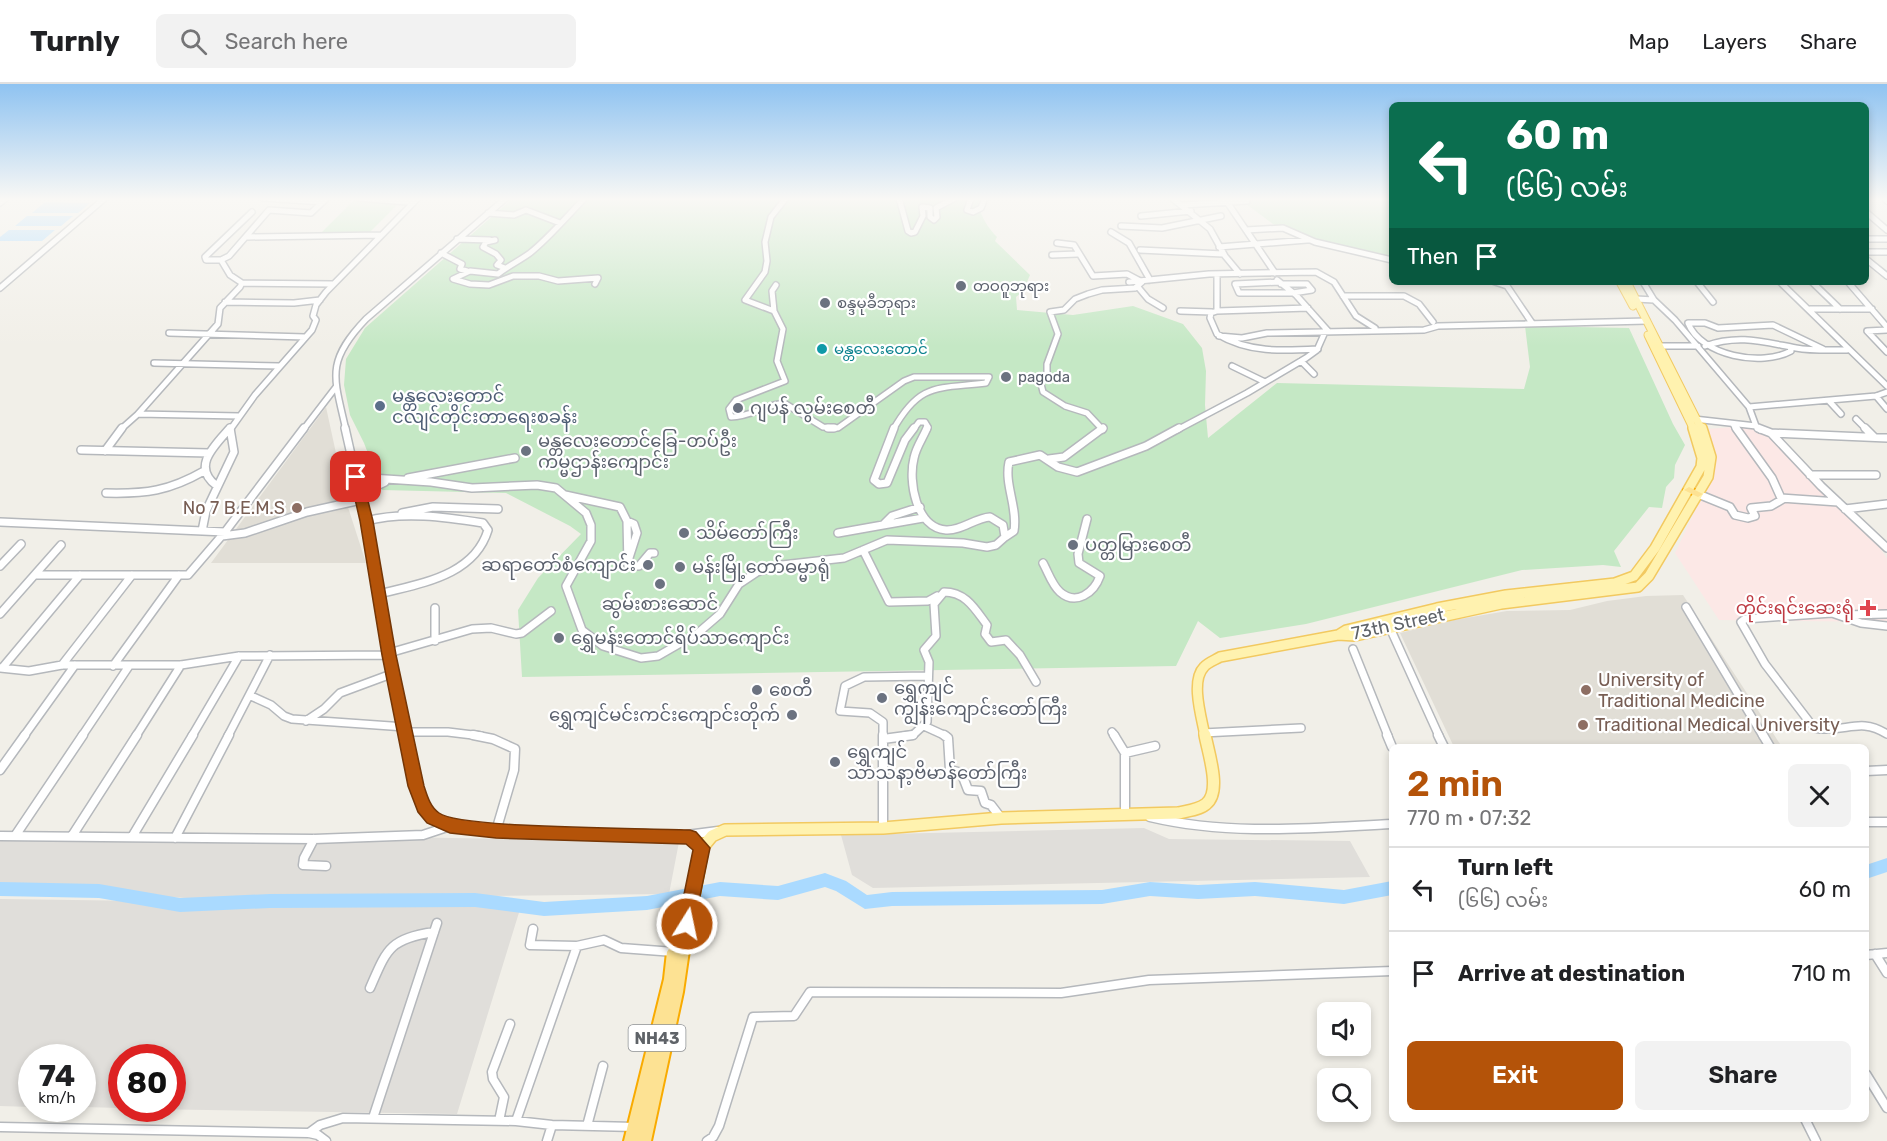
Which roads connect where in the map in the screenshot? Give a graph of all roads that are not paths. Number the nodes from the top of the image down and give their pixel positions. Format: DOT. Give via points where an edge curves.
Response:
graph roads {
  1 [pos="47,247"];
  2 [pos="216,247"];
  3 [pos="237,247"];
  4 [pos="369,247"];
  5 [pos="447,247"];
  6 [pos="484,247"];
  7 [pos="536,247"];
  8 [pos="766,247"];
  9 [pos="1075,247"];
  10 [pos="1131,247"];
  11 [pos="1219,247"];
  12 [pos="1257,247"];
  13 [pos="1339,247"];
  14 [pos="1140,250"];
  15 [pos="201,252"];
  16 [pos="1869,252"];
  17 [pos="1887,252"];
  18 [pos="441,253"];
  19 [pos="1077,254"];
  20 [pos="1223,254"];
  21 [pos="208,255"];
  22 [pos="1052,255"];
  23 [pos="1389,259"];
  24 [pos="221,260"];
  25 [pos="1869,261"];
  26 [pos="505,268"];
  27 [pos="470,271"];
  28 [pos="1268,273"];
  29 [pos="1275,273"];
  30 [pos="1217,274"];
  31 [pos="1239,274"];
  32 [pos="1887,276"];
  33 [pos="1142,280"];
  34 [pos="1150,280"];
  35 [pos="1129,282"];
  36 [pos="242,283"];
  37 [pos="1280,283"];
  38 [pos="595,284"];
  39 [pos="333,285"];
  40 [pos="776,285"];
  41 [pos="1504,285"];
  42 [pos="1622,285"];
  43 [pos="1629,285"];
  44 [pos="1645,285"];
  45 [pos="1699,285"];
  46 [pos="1783,285"];
  47 [pos="1815,285"];
  48 [pos="1851,285"];
  49 [pos="1138,287"];
  50 [pos="0,288"];
  51 [pos="1293,293"];
  52 [pos="1343,296"];
  53 [pos="1636,299"];
  54 [pos="320,300"];
  55 [pos="1654,300"];
  56 [pos="225,302"];
  57 [pos="1713,302"];
  58 [pos="1163,308"];
  59 [pos="1308,308"];
  60 [pos="1810,309"];
  61 [pos="1840,309"];
  62 [pos="1872,309"];
  63 [pos="774,311"];
  64 [pos="1180,311"];
  65 [pos="1214,311"];
  66 [pos="1644,321"];
  67 [pos="1433,322"];
  68 [pos="1532,322"];
  69 [pos="1718,328"];
  70 [pos="1887,329"];
  71 [pos="1383,330"];
  72 [pos="1327,332"];
  73 [pos="169,333"];
  74 [pos="210,333"];
  75 [pos="1219,336"];
  76 [pos="305,337"];
  77 [pos="1728,340"];
  78 [pos="1660,346"];
  79 [pos="1707,346"];
  80 [pos="1699,347"];
  81 [pos="1790,347"];
  82 [pos="1318,349"];
  83 [pos="1823,349"];
  84 [pos="1847,350"];
  85 [pos="1887,352"];
  86 [pos="1301,361"];
  87 [pos="154,363"];
  88 [pos="184,364"];
  89 [pos="279,366"];
  90 [pos="1232,366"];
  91 [pos="1314,374"];
  92 [pos="1265,382"];
  93 [pos="1887,386"];
  94 [pos="336,387"];
  95 [pos="1887,392"];
  96 [pos="1876,396"];
  97 [pos="1829,401"];
  98 [pos="1749,407"];
  99 [pos="1887,409"];
  100 [pos="138,414"];
  101 [pos="1841,414"];
  102 [pos="239,416"];
  103 [pos="1689,419"];
  104 [pos="1856,419"];
  105 [pos="1699,420"];
  106 [pos="1733,424"];
  107 [pos="1756,426"];
  108 [pos="230,428"];
  109 [pos="1771,433"];
  110 [pos="1874,437"];
  111 [pos="1887,438"];
  112 [pos="81,450"];
  113 [pos="105,451"];
  114 [pos="209,453"];
  115 [pos="515,458"];
  116 [pos="1049,459"];
  117 [pos="204,471"];
  118 [pos="1810,475"];
  119 [pos="1876,475"];
  120 [pos="356,477"];
  121 [pos="393,480"];
  122 [pos="403,480"];
  123 [pos="216,486"];
  124 [pos="1693,492"];
  125 [pos="106,493"];
  126 [pos="565,495"];
  127 [pos="360,497"];
  128 [pos="1783,499"];
  129 [pos="1838,502"];
  130 [pos="1887,504"];
  131 [pos="920,507"];
  132 [pos="498,509"];
  133 [pos="1845,509"];
  134 [pos="385,516"];
  135 [pos="923,518"];
  136 [pos="1087,519"];
  137 [pos="366,521"];
  138 [pos="0,522"];
  139 [pos="883,525"];
  140 [pos="202,531"];
  141 [pos="838,533"];
  142 [pos="223,534"];
  143 [pos="1005,537"];
  144 [pos="21,544"];
  145 [pos="61,545"];
  146 [pos="1887,548"];
  147 [pos="863,550"];
  148 [pos="654,553"];
  149 [pos="1043,563"];
  150 [pos="0,566"];
  151 [pos="132,574"];
  152 [pos="35,575"];
  153 [pos="80,575"];
  154 [pos="179,575"];
  155 [pos="942,593"];
  156 [pos="380,594"];
  157 [pos="4,604"];
  158 [pos="1686,607"];
  159 [pos="435,608"];
  160 [pos="550,610"];
  161 [pos="0,614"];
  162 [pos="1887,614"];
  163 [pos="1842,615"];
  164 [pos="1887,626"];
  165 [pos="1390,628"];
  166 [pos="1338,635"];
  167 [pos="435,640"];
  168 [pos="1353,649"];
  169 [pos="389,654"];
  170 [pos="270,655"];
  171 [pos="239,656"];
  172 [pos="62,665"];
  173 [pos="75,665"];
  174 [pos="181,665"];
  175 [pos="113,666"];
  176 [pos="129,666"];
  177 [pos="1,668"];
  178 [pos="394,673"];
  179 [pos="928,676"];
  180 [pos="1036,682"];
  181 [pos="251,696"];
  182 [pos="306,721"];
  183 [pos="924,726"];
  184 [pos="1301,728"];
  185 [pos="406,729"];
  186 [pos="1112,732"];
  187 [pos="1203,733"];
  188 [pos="1887,734"];
  189 [pos="883,739"];
  190 [pos="1391,744"];
  191 [pos="1443,744"];
  192 [pos="1768,744"];
  193 [pos="1155,746"];
  194 [pos="1125,753"];
  195 [pos="0,770"];
  196 [pos="1887,770"];
  197 [pos="1869,771"];
  198 [pos="1125,815"];
  199 [pos="1143,815"];
  200 [pos="1001,818"];
  201 [pos="1869,822"];
  202 [pos="1887,822"];
  203 [pos="1389,824"];
  204 [pos="450,826"];
  205 [pos="883,828"];
  206 [pos="725,830"];
  207 [pos="496,831"];
  208 [pos="685,835"];
  209 [pos="0,836"];
  210 [pos="15,836"];
  211 [pos="72,836"];
  212 [pos="132,837"];
  213 [pos="175,838"];
  214 [pos="314,839"];
  215 [pos="702,848"];
  216 [pos="326,866"];
  217 [pos="533,929"];
  218 [pos="684,937"];
  219 [pos="577,946"];
  220 [pos="674,952"];
  221 [pos="1887,953"];
  222 [pos="1870,955"];
  223 [pos="1389,971"];
  224 [pos="1887,973"];
  225 [pos="370,988"];
  226 [pos="510,1024"];
  227 [pos="603,1066"];
  228 [pos="1869,1079"];
  229 [pos="1887,1108"];
  230 [pos="373,1118"];
  231 [pos="499,1121"];
  232 [pos="516,1121"];
  233 [pos="1806,1122"];
  234 [pos="552,1125"];
  235 [pos="587,1126"];
  236 [pos="0,1127"];
  237 [pos="309,1133"];
  238 [pos="639,1134"];
  239 [pos="326,1141"];
  240 [pos="547,1141"];
  241 [pos="707,1141"];
  242 [pos="1816,1141"];
  1 -- 50 [label="street"];
  2 -- 21 [label="street"];
  3 -- 24 [label="street"];
  4 -- 39 [label="street"];
  5 -- 18 [label="street"];
  6 -- 26 [label="street" via="496,254 501,260 497,265"];
  7 -- 26 [label="street"];
  8 -- 63 [label="street" via="765,272 746,300"];
  9 -- 19 [label="street"];
  10 -- 34 [label="street"];
  11 -- 20 [label="street"];
  12 -- 29 [label="street"];
  13 -- 23 [label="street"];
  14 -- 20 [label="street"];
  15 -- 21 [label="street"];
  16 -- 17 [label="street"];
  18 -- 27 [label="street" via="462,264 462,271"];
  18 -- 94 [label="street" via="348,338 335,366"];
  19 -- 22 [label="street"];
  19 -- 33 [label="street" via="1093,276 1127,274"];
  20 -- 31 [label="street"];
  21 -- 24 [label="street" via="206,260"];
  24 -- 36 [label="street" via="230,275"];
  25 -- 32 [label="street"];
  26 -- 27 [label="street" via="498,274"];
  27 -- 38 [label="street" via="453,279 489,285 513,276 558,281 598,278"];
  28 -- 29 [label="street"];
  28 -- 31 [label="street"];
  28 -- 37 [label="street"];
  29 -- 52 [label="street" via="1324,273"];
  30 -- 31 [label="street"];
  30 -- 34 [label="street"];
  30 -- 65 [label="street"];
  33 -- 34 [label="street"];
  33 -- 35 [label="street"];
  33 -- 49 [label="street"];
  36 -- 39 [label="street"];
  36 -- 56 [label="street"];
  37 -- 51 [label="street"];
  37 -- 51 [label="street" via="1305,283 1312,290"];
  37 -- 51 [label="street" via="1235,284 1239,293"];
  39 -- 54 [label="street"];
  40 -- 63 [label="street" via="772,291"];
  41 -- 68 [label="street"];
  42 -- 66 [label="main road, 73th Street"];
  43 -- 53 [label="main road, 73th Street"];
  44 -- 55 [label="street"];
  45 -- 57 [label="street"];
  46 -- 60 [label="street"];
  47 -- 61 [label="street"];
  48 -- 62 [label="street"];
  49 -- 58 [label="street" via="1145,297"];
  49 -- 116 [label="street" via="1094,292 1075,299 1064,310 1050,312 1058,334 1047,373 1041,376 1043,392 1065,406 1088,413 1104,429 1092,440 1070,449 1064,457"];
  51 -- 59 [label="street"];
  52 -- 67 [label="street" via="1404,296 1419,304"];
  52 -- 71 [label="street" via="1361,323"];
  53 -- 55 [label="street"];
  53 -- 66 [label="main road, 73th Street"];
  54 -- 56 [label="street"];
  54 -- 76 [label="street" via="313,316 315,326"];
  55 -- 80 [label="street"];
  56 -- 74 [label="street" via="218,312 218,324"];
  59 -- 65 [label="street"];
  59 -- 72 [label="street"];
  60 -- 61 [label="street"];
  60 -- 84 [label="street"];
  61 -- 62 [label="street"];
  62 -- 70 [label="street"];
  63 -- 131 [label="street" via="783,329 777,361 785,381 736,400 729,409 730,417 784,403 832,430 914,377 989,377 990,382 986,383 925,392 915,399 896,426 874,480 887,483 905,440 919,422 928,423 913,461"];
  64 -- 65 [label="street"];
  65 -- 75 [label="street" via="1210,318"];
  66 -- 68 [label="street"];
  66 -- 78 [label="main road, 73th Street"];
  66 -- 103 [label="main road, 73th Street"];
  68 -- 71 [label="street"];
  69 -- 77 [label="street"];
  69 -- 79 [label="street" via="1688,323 1690,331"];
  69 -- 83 [label="street" via="1773,325"];
  70 -- 85 [label="street" via="1867,331"];
  71 -- 72 [label="street"];
  72 -- 75 [label="street"];
  72 -- 82 [label="street"];
  73 -- 74 [label="street"];
  74 -- 76 [label="street"];
  74 -- 88 [label="street"];
  75 -- 82 [label="street" via="1255,350"];
  76 -- 89 [label="street"];
  77 -- 79 [label="street"];
  77 -- 81 [label="street" via="1768,340"];
  78 -- 80 [label="street"];
  78 -- 105 [label="main road, 73th Street"];
  79 -- 80 [label="street"];
  79 -- 81 [label="street" via="1761,358 1779,357 1791,351"];
  80 -- 98 [label="street"];
  81 -- 83 [label="street"];
  82 -- 86 [label="street"];
  83 -- 84 [label="street"];
  84 -- 93 [label="street"];
  86 -- 91 [label="street"];
  86 -- 92 [label="street"];
  87 -- 88 [label="street"];
  88 -- 89 [label="street"];
  88 -- 100 [label="street"];
  89 -- 102 [label="street"];
  90 -- 92 [label="street"];
  92 -- 116 [label="street" via="1155,442 1084,470 1066,471"];
  94 -- 120 [label="street"];
  94 -- 142 [label="street"];
  95 -- 96 [label="street"];
  96 -- 97 [label="street"];
  96 -- 99 [label="street"];
  97 -- 98 [label="street"];
  97 -- 101 [label="street"];
  98 -- 107 [label="street"];
  100 -- 102 [label="street"];
  100 -- 113 [label="street"];
  102 -- 108 [label="street"];
  103 -- 105 [label="street"];
  103 -- 124 [label="main road, 73th Street" via="1702,458"];
  104 -- 110 [label="street"];
  105 -- 106 [label="street"];
  105 -- 124 [label="main road, 73th Street" via="1710,448 1710,467"];
  106 -- 107 [label="street"];
  106 -- 128 [label="street"];
  107 -- 109 [label="street"];
  108 -- 114 [label="street"];
  108 -- 123 [label="street" via="234,452"];
  109 -- 110 [label="street"];
  109 -- 118 [label="street"];
  110 -- 111 [label="street"];
  112 -- 113 [label="street"];
  113 -- 114 [label="street"];
  114 -- 117 [label="street"];
  115 -- 122 [label="street"];
  116 -- 143 [label="street" via="1038,454 1009,462 1016,518 1014,531"];
  117 -- 123 [label="street"];
  117 -- 125 [label="street" via="157,493"];
  118 -- 119 [label="street"];
  118 -- 129 [label="street"];
  120 -- 121 [label="street"];
  120 -- 127 [label="street"];
  121 -- 122 [label="street"];
  121 -- 127 [label="street" via="374,486"];
  122 -- 126 [label="street" via="472,488 549,486"];
  123 -- 140 [label="street"];
  124 -- 128 [label="street" via="1748,518 1755,518 1751,508 1771,506"];
  124 -- 165 [label="main road, 73th Street" via="1649,576 1638,587 1501,604"];
  124 -- 166 [label="main road, 73th Street" via="1630,579 1437,608"];
  126 -- 147 [label="street" via="589,518 592,533 588,548 566,586 574,614 582,630 596,642 641,658 658,656 698,633 720,614 739,584 749,576 782,566 844,558"];
  126 -- 148 [label="street" via="620,507 637,533 633,553 626,562 630,567 639,566"];
  127 -- 137 [label="street"];
  127 -- 142 [label="street" via="245,533"];
  128 -- 129 [label="street"];
  129 -- 133 [label="street"];
  130 -- 133 [label="street"];
  131 -- 135 [label="street"];
  131 -- 139 [label="street" via="892,516"];
  132 -- 134 [label="street" via="433,507"];
  133 -- 146 [label="street"];
  134 -- 137 [label="street"];
  134 -- 156 [label="street" via="470,520 487,526 488,534 464,568"];
  135 -- 139 [label="street"];
  135 -- 143 [label="street" via="930,526 945,530 990,517 1003,525"];
  136 -- 149 [label="street" via="1078,554 1079,563 1100,576 1092,592 1067,597 1058,590"];
  137 -- 156 [label="street"];
  138 -- 140 [label="street"];
  139 -- 141 [label="street"];
  140 -- 142 [label="street"];
  142 -- 154 [label="street" via="188,575"];
  143 -- 147 [label="street" via="987,547 895,539"];
  144 -- 150 [label="street"];
  145 -- 152 [label="street"];
  147 -- 155 [label="street" via="889,602 928,601"];
  151 -- 153 [label="street"];
  151 -- 154 [label="street"];
  151 -- 172 [label="street"];
  152 -- 153 [label="street"];
  152 -- 157 [label="street"];
  153 -- 177 [label="street"];
  154 -- 175 [label="street"];
  155 -- 179 [label="street" via="934,604 936,636 924,650 929,662"];
  155 -- 180 [label="street" via="953,591 965,598 987,625 985,634 990,642 1006,640"];
  156 -- 169 [label="street"];
  157 -- 161 [label="street"];
  158 -- 192 [label="street"];
  159 -- 167 [label="street"];
  160 -- 167 [label="street" via="519,634 480,628"];
  162 -- 163 [label="street"];
  163 -- 164 [label="street" via="1861,623"];
  163 -- 188 [label="street" via="1818,613 1741,622 1776,681 1814,729 1834,731 1872,724"];
  165 -- 166 [label="main road, 73th Street" via="1355,636"];
  165 -- 191 [label="street"];
  166 -- 187 [label="main road" via="1220,657 1203,667 1197,698"];
  167 -- 169 [label="street"];
  168 -- 190 [label="street"];
  169 -- 170 [label="street"];
  169 -- 178 [label="street"];
  170 -- 171 [label="street"];
  170 -- 181 [label="street"];
  171 -- 174 [label="street"];
  171 -- 212 [label="street"];
  172 -- 173 [label="street"];
  172 -- 177 [label="street" via="29,671"];
  173 -- 175 [label="street"];
  173 -- 195 [label="street"];
  174 -- 176 [label="street"];
  174 -- 211 [label="street"];
  175 -- 176 [label="street"];
  176 -- 210 [label="street"];
  178 -- 182 [label="street" via="340,693"];
  178 -- 185 [label="street"];
  179 -- 183 [label="street"];
  179 -- 189 [label="street" via="864,677 845,686 840,711 877,715 883,722"];
  181 -- 182 [label="street" via="288,718"];
  181 -- 213 [label="street"];
  182 -- 185 [label="street"];
  183 -- 189 [label="street" via="906,737"];
  183 -- 200 [label="street" via="948,738 950,770 970,775 963,777 968,790 981,791 986,803"];
  184 -- 187 [label="street"];
  185 -- 204 [label="street" via="416,786 424,807 433,818"];
  185 -- 207 [label="street" via="482,736 515,749 514,770"];
  186 -- 194 [label="street"];
  187 -- 199 [label="main road" via="1214,778 1208,803 1178,813"];
  189 -- 205 [label="street"];
  193 -- 194 [label="street"];
  194 -- 198 [label="street"];
  196 -- 197 [label="street"];
  198 -- 199 [label="main road"];
  198 -- 200 [label="main road"];
  199 -- 203 [label="street" via="1211,828"];
  200 -- 205 [label="main road"];
  201 -- 202 [label="street"];
  204 -- 207 [label="street"];
  204 -- 214 [label="street" via="423,835"];
  205 -- 206 [label="main road"];
  206 -- 208 [label="street"];
  206 -- 215 [label="main road" via="711,836"];
  207 -- 208 [label="street"];
  208 -- 215 [label="street"];
  209 -- 210 [label="street"];
  210 -- 211 [label="street"];
  211 -- 212 [label="street"];
  212 -- 213 [label="street"];
  213 -- 214 [label="street"];
  214 -- 216 [label="street" via="303,865"];
  215 -- 218 [label="highway, NH43"];
  217 -- 219 [label="street" via="530,945"];
  218 -- 220 [label="highway, NH43"];
  218 -- 238 [label="highway, NH43" via="676,992"];
  219 -- 220 [label="street" via="604,940 621,948"];
  219 -- 232 [label="street"];
  220 -- 238 [label="highway, NH43"];
  221 -- 222 [label="street"];
  222 -- 224 [label="street"];
  223 -- 241 [label="street" via="1119,982 1061,993 810,992 794,1016 753,1017 719,1126"];
  225 -- 230 [label="street" via="394,942 436,928"];
  226 -- 231 [label="street" via="492,1072 504,1097"];
  227 -- 235 [label="street"];
  228 -- 229 [label="street"];
  230 -- 231 [label="street"];
  230 -- 237 [label="street" via="331,1120"];
  231 -- 232 [label="street"];
  232 -- 234 [label="street"];
  233 -- 242 [label="street"];
  234 -- 235 [label="street"];
  234 -- 240 [label="street"];
  235 -- 238 [label="street"];
  236 -- 237 [label="street"];
  237 -- 239 [label="street"];
}
